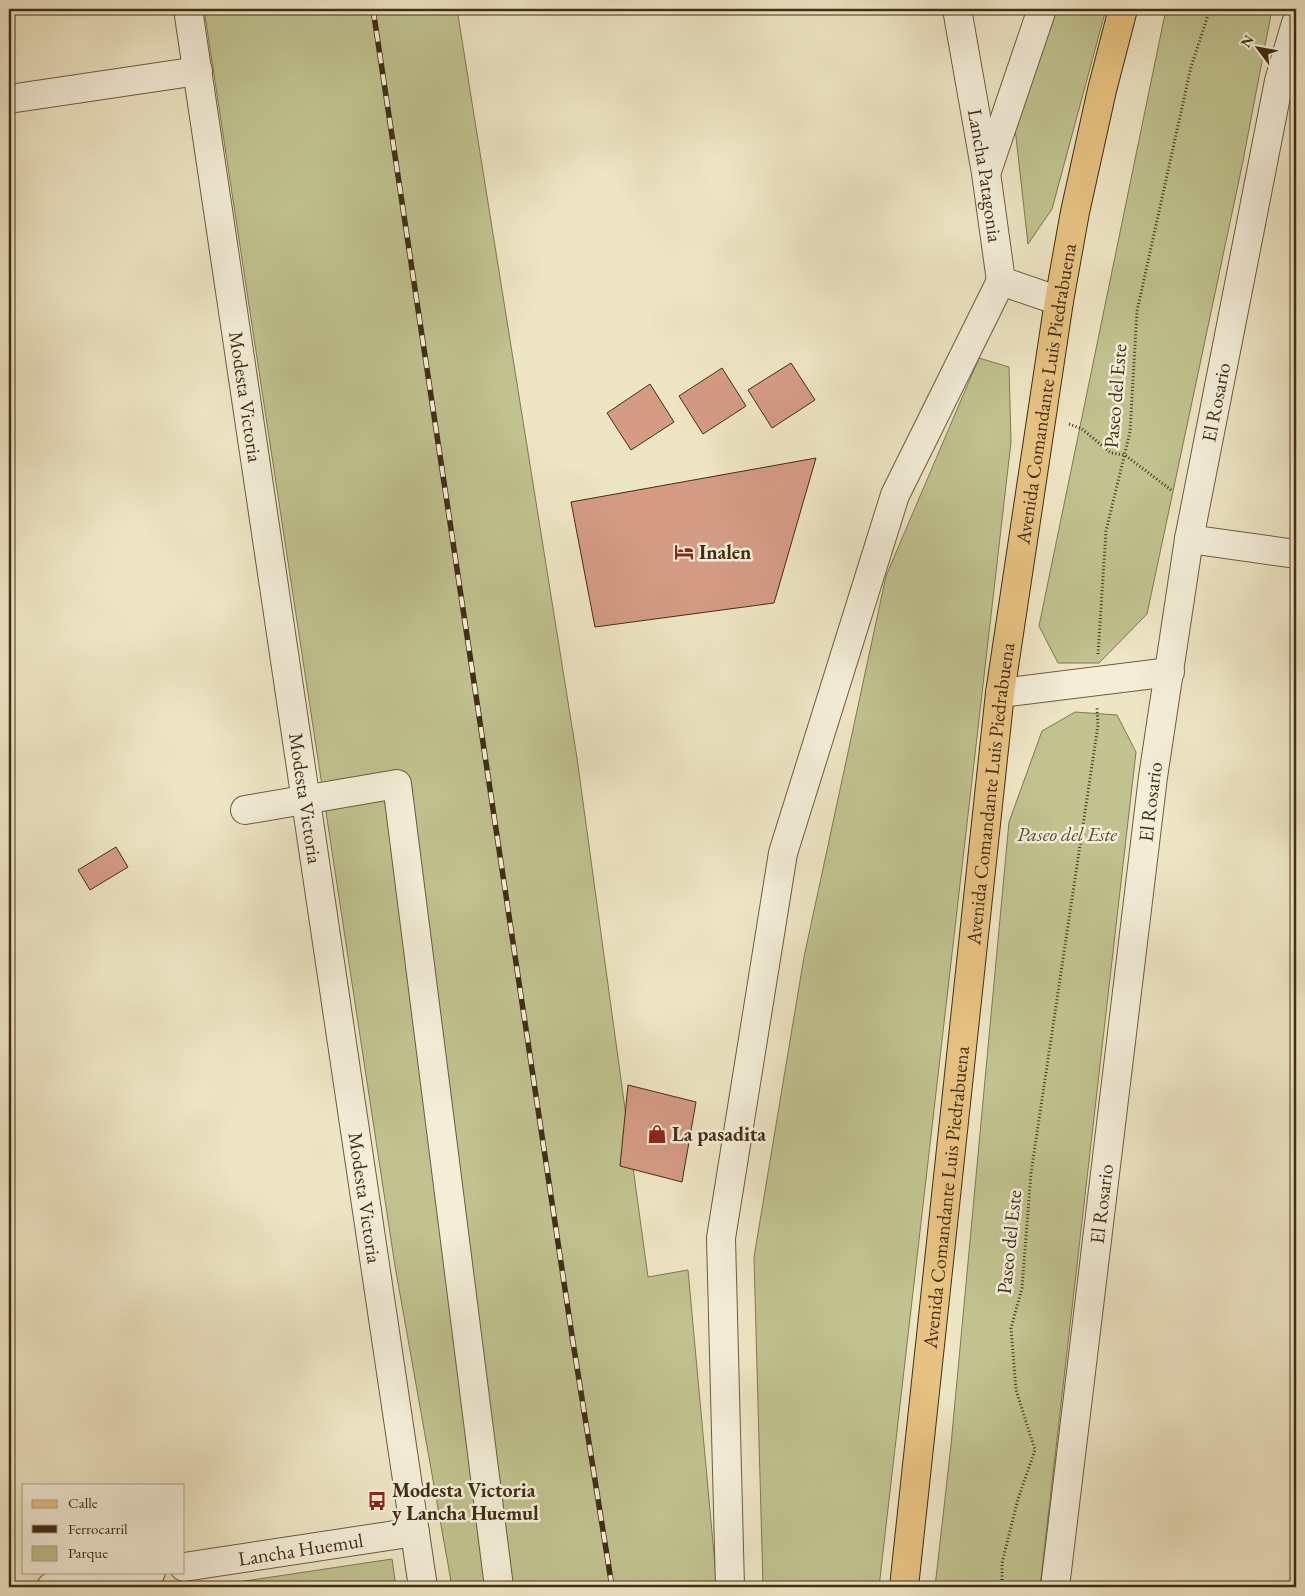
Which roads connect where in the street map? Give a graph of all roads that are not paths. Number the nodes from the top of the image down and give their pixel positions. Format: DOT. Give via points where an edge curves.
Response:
graph roads {
  1 [pos="188,9"];
  2 [pos="957,9"];
  3 [pos="1042,9"];
  4 [pos="1123,9"];
  5 [pos="1296,23"];
  6 [pos="198,70"];
  7 [pos="9,99"];
  8 [pos="986,173"];
  9 [pos="1001,281"];
  10 [pos="1059,301"];
  11 [pos="1189,539"];
  12 [pos="1296,554"];
  13 [pos="1170,672"];
  14 [pos="1000,693"];
  15 [pos="306,799"];
  16 [pos="245,810"];
  17 [pos="416,1532"];
  18 [pos="185,1567"];
  19 [pos="138,1574"];
  20 [pos="51,1587"];
  21 [pos="423,1587"];
  22 [pos="499,1587"];
  23 [pos="730,1587"];
  24 [pos="904,1587"];
  25 [pos="1055,1587"];
  1 -- 6 [label="street, Modesta Victoria"];
  2 -- 8 [label="street, Lancha Patagonia"];
  3 -- 8 [label="street"];
  4 -- 10 [label="main road, Avenida Comandante Luis Piedrabuena" via="1098,109"];
  5 -- 11 [label="street, El Rosario" via="1279,81"];
  6 -- 7 [label="street"];
  6 -- 15 [label="street, Modesta Victoria"];
  8 -- 9 [label="street, Lancha Patagonia"];
  9 -- 10 [label="street"];
  9 -- 23 [label="street" via="895,495 783,853 721,1238"];
  10 -- 14 [label="main road, Avenida Comandante Luis Piedrabuena"];
  11 -- 12 [label="street"];
  11 -- 13 [label="street, El Rosario"];
  13 -- 14 [label="street"];
  13 -- 25 [label="street, El Rosario" via="1153,777"];
  14 -- 24 [label="main road, Avenida Comandante Luis Piedrabuena"];
  15 -- 16 [label="street"];
  15 -- 17 [label="street, Modesta Victoria"];
  15 -- 22 [label="street" via="397,784"];
  17 -- 18 [label="street, Lancha Huemul"];
  17 -- 21 [label="street, Modesta Victoria"];
  19 -- 20 [label="street"];
}
